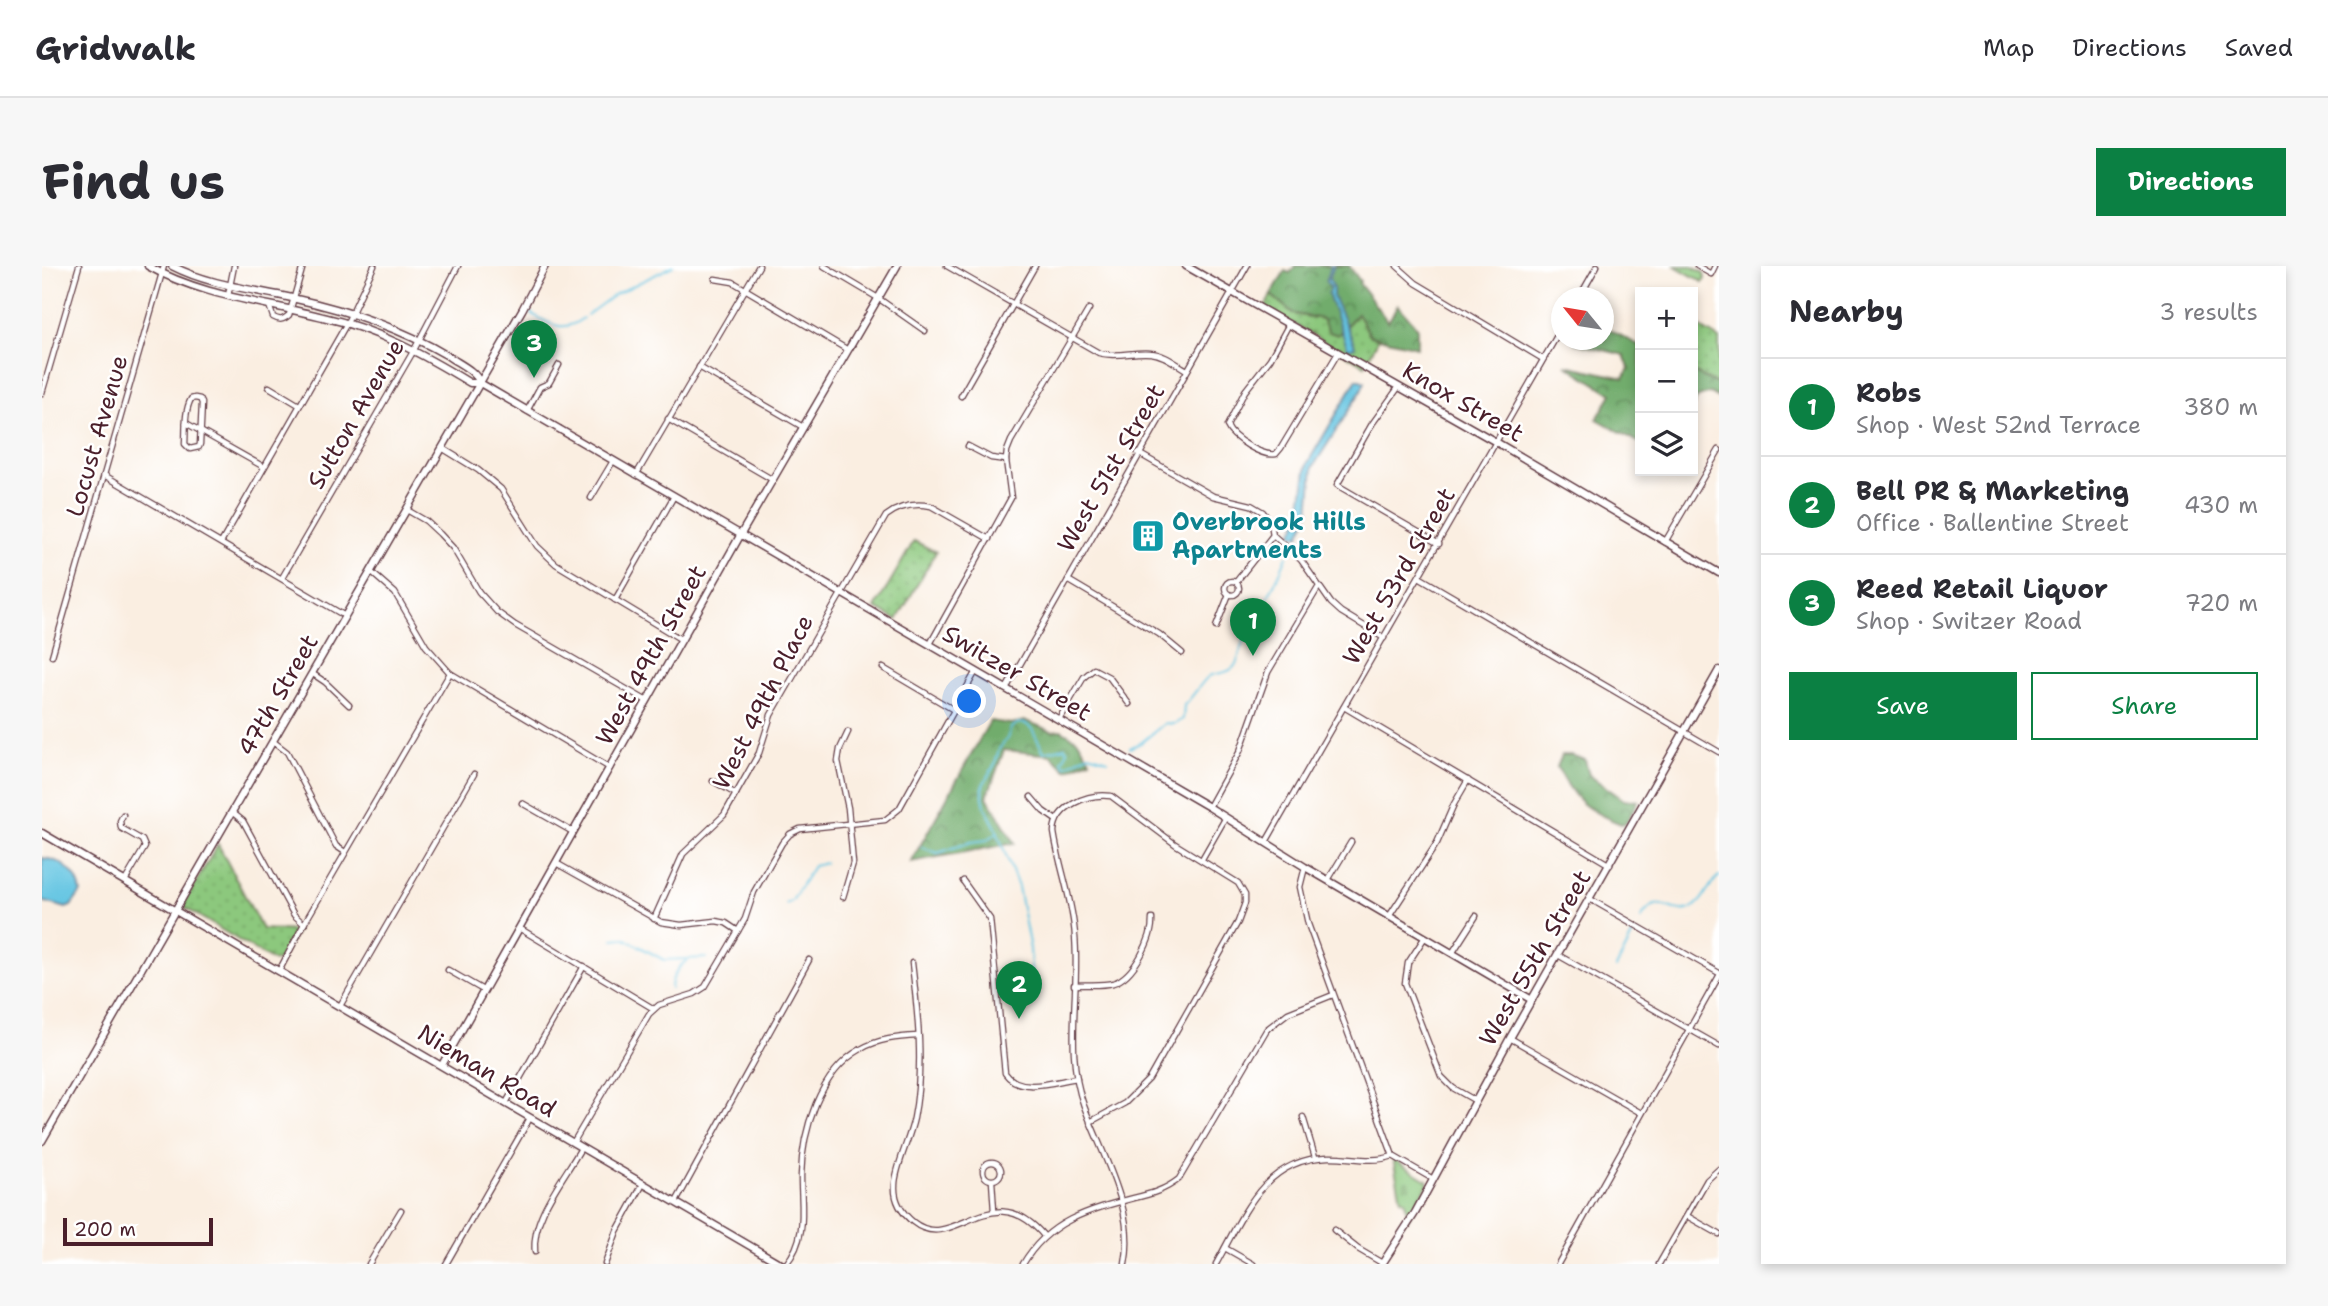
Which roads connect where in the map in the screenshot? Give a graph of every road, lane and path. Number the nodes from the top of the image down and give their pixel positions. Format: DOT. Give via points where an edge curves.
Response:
graph roads {
  1 [pos="79,266"];
  2 [pos="148,266"];
  3 [pos="172,266"];
  4 [pos="234,266"];
  5 [pos="303,266"];
  6 [pos="374,266"];
  7 [pos="458,266"];
  8 [pos="545,266"];
  9 [pos="759,266"];
  10 [pos="824,266"];
  11 [pos="897,266"];
  12 [pos="947,266"];
  13 [pos="1035,266"];
  14 [pos="1186,266"];
  15 [pos="1247,266"];
  16 [pos="1397,266"];
  17 [pos="1597,266"];
  18 [pos="1698,266"];
  19 [pos="1715,266"];
  20 [pos="965,268"];
  21 [pos="163,269"];
  22 [pos="962,274"];
  23 [pos="715,279"];
  24 [pos="230,285"];
  25 [pos="1585,287"];
  26 [pos="745,289"];
  27 [pos="1232,292"];
  28 [pos="228,296"];
  29 [pos="878,298"];
  30 [pos="294,299"];
  31 [pos="269,305"];
  32 [pos="1013,305"];
  33 [pos="1089,309"];
  34 [pos="292,310"];
  35 [pos="352,313"];
  36 [pos="347,323"];
  37 [pos="1289,324"];
  38 [pos="925,331"];
  39 [pos="1072,337"];
  40 [pos="419,340"];
  41 [pos="1551,346"];
  42 [pos="414,350"];
  43 [pos="848,351"];
  44 [pos="1338,353"];
  45 [pos="1543,359"];
  46 [pos="559,365"];
  47 [pos="698,366"];
  48 [pos="1187,370"];
  49 [pos="480,383"];
  50 [pos="269,387"];
  51 [pos="1398,388"];
  52 [pos="42,393"];
  53 [pos="961,396"];
  54 [pos="299,405"];
  55 [pos="527,411"];
  56 [pos="668,419"];
  57 [pos="186,423"];
  58 [pos="804,428"];
  59 [pos="200,431"];
  60 [pos="1496,442"];
  61 [pos="968,446"];
  62 [pos="442,448"];
  63 [pos="1719,450"];
  64 [pos="1138,453"];
  65 [pos="1006,460"];
  66 [pos="613,461"];
  67 [pos="264,467"];
  68 [pos="104,475"];
  69 [pos="636,475"];
  70 [pos="773,480"];
  71 [pos="674,496"];
  72 [pos="591,498"];
  73 [pos="406,510"];
  74 [pos="741,534"];
  75 [pos="1273,535"];
  76 [pos="989,539"];
  77 [pos="1665,542"];
  78 [pos="220,543"];
  79 [pos="1439,544"];
  80 [pos="370,571"];
  81 [pos="1719,573"];
  82 [pos="1419,577"];
  83 [pos="282,578"];
  84 [pos="1068,580"];
  85 [pos="1236,582"];
  86 [pos="1318,588"];
  87 [pos="840,592"];
  88 [pos="1228,594"];
  89 [pos="615,600"];
  90 [pos="345,616"];
  91 [pos="1216,627"];
  92 [pos="1384,638"];
  93 [pos="682,640"];
  94 [pos="930,644"];
  95 [pos="1182,653"];
  96 [pos="52,656"];
  97 [pos="883,668"];
  98 [pos="1719,670"];
  99 [pos="976,671"];
  100 [pos="450,673"];
  101 [pos="313,674"];
  102 [pos="1006,689"];
  103 [pos="648,702"];
  104 [pos="1129,704"];
  105 [pos="349,705"];
  106 [pos="1344,707"];
  107 [pos="954,710"];
  108 [pos="1059,719"];
  109 [pos="848,732"];
  110 [pos="1685,732"];
  111 [pos="274,742"];
  112 [pos="1719,752"];
  113 [pos="610,768"];
  114 [pos="474,774"];
  115 [pos="1468,780"];
  116 [pos="713,781"];
  117 [pos="737,794"];
  118 [pos="1031,797"];
  119 [pos="522,803"];
  120 [pos="1209,807"];
  121 [pos="233,813"];
  122 [pos="123,816"];
  123 [pos="1226,817"];
  124 [pos="1056,820"];
  125 [pos="849,824"];
  126 [pos="42,833"];
  127 [pos="573,833"];
  128 [pos="1266,842"];
  129 [pos="1350,842"];
  130 [pos="345,852"];
  131 [pos="1202,859"];
  132 [pos="556,863"];
  133 [pos="1610,865"];
  134 [pos="1305,867"];
  135 [pos="1328,880"];
  136 [pos="125,881"];
  137 [pos="963,881"];
  138 [pos="843,897"];
  139 [pos="1590,899"];
  140 [pos="174,910"];
  141 [pos="1390,915"];
  142 [pos="1476,916"];
  143 [pos="654,919"];
  144 [pos="1152,919"];
  145 [pos="304,924"];
  146 [pos="519,928"];
  147 [pos="738,931"];
  148 [pos="1424,937"];
  149 [pos="1453,952"];
  150 [pos="1558,955"];
  151 [pos="808,960"];
  152 [pos="912,963"];
  153 [pos="583,967"];
  154 [pos="447,970"];
  155 [pos="279,971"];
  156 [pos="1719,975"];
  157 [pos="1074,985"];
  158 [pos="483,990"];
  159 [pos="1333,995"];
  160 [pos="1532,1000"];
  161 [pos="340,1006"];
  162 [pos="654,1009"];
  163 [pos="1688,1029"];
  164 [pos="918,1036"];
  165 [pos="1510,1038"];
  166 [pos="1719,1046"];
  167 [pos="442,1066"];
  168 [pos="1077,1078"];
  169 [pos="1476,1101"];
  170 [pos="506,1103"];
  171 [pos="1641,1113"];
  172 [pos="1303,1117"];
  173 [pos="530,1118"];
  174 [pos="1090,1122"];
  175 [pos="42,1141"];
  176 [pos="573,1143"];
  177 [pos="581,1148"];
  178 [pos="1393,1156"];
  179 [pos="1315,1157"];
  180 [pos="1719,1169"];
  181 [pos="1433,1180"];
  182 [pos="992,1181"];
  183 [pos="643,1184"];
  184 [pos="676,1202"];
  185 [pos="1119,1202"];
  186 [pos="401,1210"];
  187 [pos="994,1211"];
  188 [pos="1686,1216"];
  189 [pos="1334,1230"];
  190 [pos="1719,1234"];
  191 [pos="1044,1236"];
  192 [pos="1225,1248"];
  193 [pos="534,1252"];
  194 [pos="369,1264"];
  195 [pos="446,1264"];
  196 [pos="606,1264"];
  197 [pos="781,1264"];
  198 [pos="786,1264"];
  199 [pos="1023,1264"];
  200 [pos="1125,1264"];
  201 [pos="1216,1264"];
  202 [pos="1253,1264"];
  203 [pos="1383,1264"];
  204 [pos="1558,1264"];
  205 [pos="1659,1264"];
  1 -- 52 [label="street"];
  2 -- 21 [label="street"];
  3 -- 24 [label="street"];
  4 -- 24 [label="street"];
  5 -- 30 [label="street"];
  6 -- 35 [label="street"];
  7 -- 40 [label="street, Sutton Avenue"];
  8 -- 49 [label="street, 47th Street"];
  9 -- 26 [label="street"];
  10 -- 29 [label="street"];
  11 -- 29 [label="street, West 49th Street"];
  12 -- 22 [label="street"];
  13 -- 32 [label="street"];
  14 -- 27 [label="street, Knox Street"];
  15 -- 27 [label="street, West 51st Street"];
  16 -- 45 [label="street" via="1416,283"];
  17 -- 25 [label="street"];
  18 -- 19 [label="street" via="1711,274"];
  20 -- 22 [label="street"];
  21 -- 28 [label="street" via="193,287"];
  21 -- 68 [label="street, Locust Avenue"];
  22 -- 32 [label="street"];
  23 -- 26 [label="street"];
  24 -- 28 [label="street"];
  24 -- 30 [label="street"];
  26 -- 43 [label="street"];
  26 -- 47 [label="street"];
  27 -- 37 [label="street, Knox Street"];
  27 -- 48 [label="street, West 51st Street"];
  28 -- 31 [label="street"];
  29 -- 38 [label="street"];
  29 -- 43 [label="street, West 49th Street"];
  30 -- 34 [label="street"];
  30 -- 35 [label="street"];
  31 -- 34 [label="street"];
  31 -- 34 [label="street" via="277,320 284,320"];
  32 -- 39 [label="street"];
  32 -- 53 [label="street"];
  33 -- 39 [label="street"];
  34 -- 36 [label="street"];
  35 -- 36 [label="street"];
  35 -- 40 [label="street"];
  36 -- 42 [label="street"];
  36 -- 54 [label="street"];
  37 -- 44 [label="street, Knox Street"];
  37 -- 44 [label="street" via="1227,426 1265,454 1276,454"];
  39 -- 48 [label="street" via="1107,355 1150,352"];
  39 -- 65 [label="street" via="1011,441"];
  40 -- 42 [label="street, Sutton Avenue"];
  40 -- 49 [label="street" via="477,375"];
  41 -- 45 [label="street, West 53rd Street"];
  42 -- 49 [label="street" via="470,383"];
  42 -- 83 [label="street, Sutton Avenue"];
  43 -- 58 [label="street, West 49th Street"];
  44 -- 51 [label="street, Knox Street"];
  45 -- 60 [label="street, West 53rd Street"];
  46 -- 55 [label="street"];
  47 -- 56 [label="street"];
  47 -- 58 [label="street"];
  48 -- 64 [label="street, West 51st Street"];
  49 -- 55 [label="street, Switzer Street"];
  49 -- 62 [label="street, 47th Street"];
  50 -- 54 [label="street"];
  51 -- 60 [label="street, Knox Street"];
  51 -- 79 [label="street" via="1337,485"];
  54 -- 67 [label="street"];
  55 -- 66 [label="street, Switzer Street"];
  56 -- 69 [label="street"];
  56 -- 70 [label="street"];
  57 -- 59 [label="street"];
  57 -- 59 [label="street" via="185,444 190,449 199,447"];
  57 -- 59 [label="street" via="191,398 200,399"];
  58 -- 70 [label="street, West 49th Street"];
  59 -- 67 [label="street"];
  60 -- 77 [label="street, Knox Street"];
  60 -- 79 [label="street, West 53rd Street"];
  61 -- 65 [label="street"];
  62 -- 73 [label="street, 47th Street"];
  62 -- 89 [label="street" via="501,489 537,546 556,565"];
  63 -- 77 [label="street"];
  64 -- 75 [label="street" via="1213,496 1259,509"];
  64 -- 84 [label="street, West 51st Street"];
  65 -- 76 [label="street" via="1011,498"];
  66 -- 69 [label="street, Switzer Street"];
  66 -- 72 [label="street"];
  67 -- 78 [label="street"];
  68 -- 78 [label="street"];
  68 -- 96 [label="street, Locust Avenue"];
  69 -- 71 [label="street, Switzer Street"];
  70 -- 74 [label="street, West 49th Street"];
  71 -- 74 [label="street, Switzer Street"];
  71 -- 89 [label="street"];
  73 -- 80 [label="street, 47th Street"];
  73 -- 103 [label="street" via="426,521 453,548 479,592 497,612"];
  74 -- 87 [label="street, Switzer Street"];
  74 -- 93 [label="street, West 49th Street"];
  75 -- 85 [label="street"];
  75 -- 86 [label="street" via="1300,558"];
  76 -- 87 [label="street, West 49th Place" via="931,506 893,510 881,521"];
  76 -- 94 [label="street"];
  77 -- 81 [label="street, Knox Street"];
  78 -- 83 [label="street"];
  79 -- 82 [label="street, West 53rd Street"];
  80 -- 90 [label="street, 47th Street"];
  80 -- 100 [label="street" via="395,593 426,646"];
  82 -- 92 [label="street, West 53rd Street"];
  82 -- 110 [label="street"];
  83 -- 90 [label="street"];
  84 -- 95 [label="street" via="1159,634"];
  84 -- 102 [label="street, West 51st Street"];
  85 -- 88 [label="street" via="1227,584"];
  85 -- 88 [label="street" via="1238,592"];
  86 -- 92 [label="street" via="1336,609"];
  86 -- 120 [label="street" via="1268,672 1240,751"];
  87 -- 94 [label="street, Switzer Street"];
  87 -- 117 [label="street, West 49th Place" via="771,715"];
  88 -- 91 [label="street"];
  89 -- 93 [label="street"];
  90 -- 101 [label="street, 47th Street"];
  92 -- 106 [label="street, West 53rd Street"];
  93 -- 103 [label="street, West 49th Street"];
  94 -- 99 [label="street, Switzer Street"];
  97 -- 107 [label="street"];
  98 -- 110 [label="street, West 55th Street"];
  99 -- 102 [label="street, Switzer Street"];
  99 -- 107 [label="street"];
  100 -- 113 [label="street"];
  100 -- 130 [label="street"];
  101 -- 105 [label="street"];
  101 -- 111 [label="street, 47th Street"];
  102 -- 108 [label="street, Switzer Street"];
  103 -- 113 [label="street, West 49th Street"];
  104 -- 108 [label="street" via="1109,677 1089,671"];
  106 -- 115 [label="street"];
  106 -- 128 [label="street, West 53rd Street"];
  107 -- 125 [label="street" via="892,817"];
  108 -- 120 [label="street, Switzer Street"];
  109 -- 125 [label="street" via="838,761"];
  110 -- 112 [label="street"];
  110 -- 133 [label="street, West 55th Street"];
  111 -- 121 [label="street, 47th Street"];
  111 -- 130 [label="street" via="287,752 335,846"];
  113 -- 127 [label="street, West 49th Street"];
  114 -- 161 [label="street"];
  115 -- 133 [label="street"];
  115 -- 141 [label="street" via="1437,843"];
  116 -- 117 [label="street"];
  117 -- 143 [label="street, West 49th Place" via="720,820 683,854"];
  118 -- 124 [label="street"];
  119 -- 127 [label="street"];
  120 -- 123 [label="street, Switzer Street"];
  121 -- 140 [label="street, 47th Street"];
  121 -- 145 [label="street" via="243,821"];
  122 -- 136 [label="street" via="121,828 142,840 145,847"];
  123 -- 128 [label="street, Switzer Street"];
  123 -- 131 [label="street"];
  124 -- 131 [label="street" via="1073,805 1111,796"];
  124 -- 157 [label="street" via="1054,838 1075,935"];
  125 -- 138 [label="street" via="853,863"];
  125 -- 147 [label="street" via="790,834 754,892"];
  126 -- 136 [label="street, Nieman Road"];
  127 -- 132 [label="street, West 49th Street"];
  128 -- 134 [label="street, Switzer Street"];
  129 -- 135 [label="street"];
  130 -- 145 [label="street"];
  131 -- 174 [label="street" via="1242,887 1244,911 1144,1085 1125,1103"];
  132 -- 143 [label="street"];
  132 -- 146 [label="street, West 49th Street"];
  133 -- 139 [label="street, West 55th Street"];
  134 -- 135 [label="street, Switzer Street"];
  134 -- 159 [label="street" via="1302,900"];
  135 -- 141 [label="street, Switzer Street"];
  136 -- 140 [label="street, Nieman Road"];
  137 -- 168 [label="street" via="990,919 1005,1073 1016,1084 1026,1086"];
  139 -- 150 [label="street, West 55th Street"];
  139 -- 156 [label="street"];
  140 -- 155 [label="street, Nieman Road"];
  140 -- 175 [label="street, 47th Street"];
  141 -- 148 [label="street, Switzer Street"];
  142 -- 149 [label="street"];
  143 -- 147 [label="street" via="673,925 716,921"];
  144 -- 157 [label="street" via="1147,943 1123,978 1111,984"];
  145 -- 155 [label="street"];
  146 -- 153 [label="street"];
  146 -- 158 [label="street, West 49th Street"];
  147 -- 162 [label="street" via="705,988"];
  148 -- 149 [label="street, Switzer Street"];
  148 -- 169 [label="street" via="1408,963 1405,983 1441,1076"];
  149 -- 160 [label="street, Switzer Street"];
  150 -- 160 [label="street, West 55th Street"];
  150 -- 163 [label="street"];
  151 -- 184 [label="street"];
  152 -- 164 [label="street"];
  153 -- 162 [label="street"];
  153 -- 170 [label="street"];
  154 -- 158 [label="street"];
  155 -- 161 [label="street, Nieman Road"];
  156 -- 163 [label="street"];
  157 -- 168 [label="street"];
  158 -- 167 [label="street, West 49th Street"];
  159 -- 178 [label="street"];
  159 -- 185 [label="street" via="1281,1017 1267,1029 1179,1179 1160,1191"];
  160 -- 165 [label="street, West 55th Street"];
  161 -- 167 [label="street, Nieman Road"];
  162 -- 176 [label="street"];
  163 -- 166 [label="street"];
  163 -- 171 [label="street"];
  164 -- 187 [label="street" via="918,1098 895,1179 898,1204 913,1222 936,1231"];
  164 -- 198 [label="street" via="885,1039 861,1049 827,1084 805,1138 802,1229"];
  165 -- 169 [label="street, West 55th Street"];
  165 -- 171 [label="street"];
  167 -- 170 [label="street, Nieman Road"];
  168 -- 174 [label="street"];
  169 -- 181 [label="street, West 55th Street"];
  170 -- 173 [label="street, Nieman Road"];
  171 -- 204 [label="street"];
  172 -- 179 [label="street"];
  173 -- 176 [label="street, Nieman Road"];
  173 -- 195 [label="street"];
  174 -- 185 [label="street"];
  176 -- 177 [label="street, Nieman Road"];
  177 -- 183 [label="street, Nieman Road"];
  177 -- 193 [label="street" via="541,1216 533,1238"];
  178 -- 179 [label="street" via="1373,1160"];
  178 -- 181 [label="street"];
  179 -- 192 [label="street" via="1289,1166 1260,1189"];
  180 -- 188 [label="street" via="1707,1180"];
  181 -- 203 [label="street, West 55th Street"];
  182 -- 182 [label="street" via="1001,1171 992,1162 984,1169"];
  182 -- 187 [label="street"];
  183 -- 184 [label="street, Nieman Road"];
  183 -- 196 [label="street" via="617,1231"];
  184 -- 197 [label="street, Nieman Road"];
  185 -- 191 [label="street" via="1077,1214"];
  185 -- 200 [label="street" via="1128,1239"];
  186 -- 194 [label="street"];
  187 -- 191 [label="street" via="1024,1219"];
  188 -- 190 [label="street"];
  188 -- 205 [label="street"];
  189 -- 203 [label="street"];
  191 -- 199 [label="street"];
  192 -- 201 [label="street"];
  192 -- 202 [label="street"];
}
